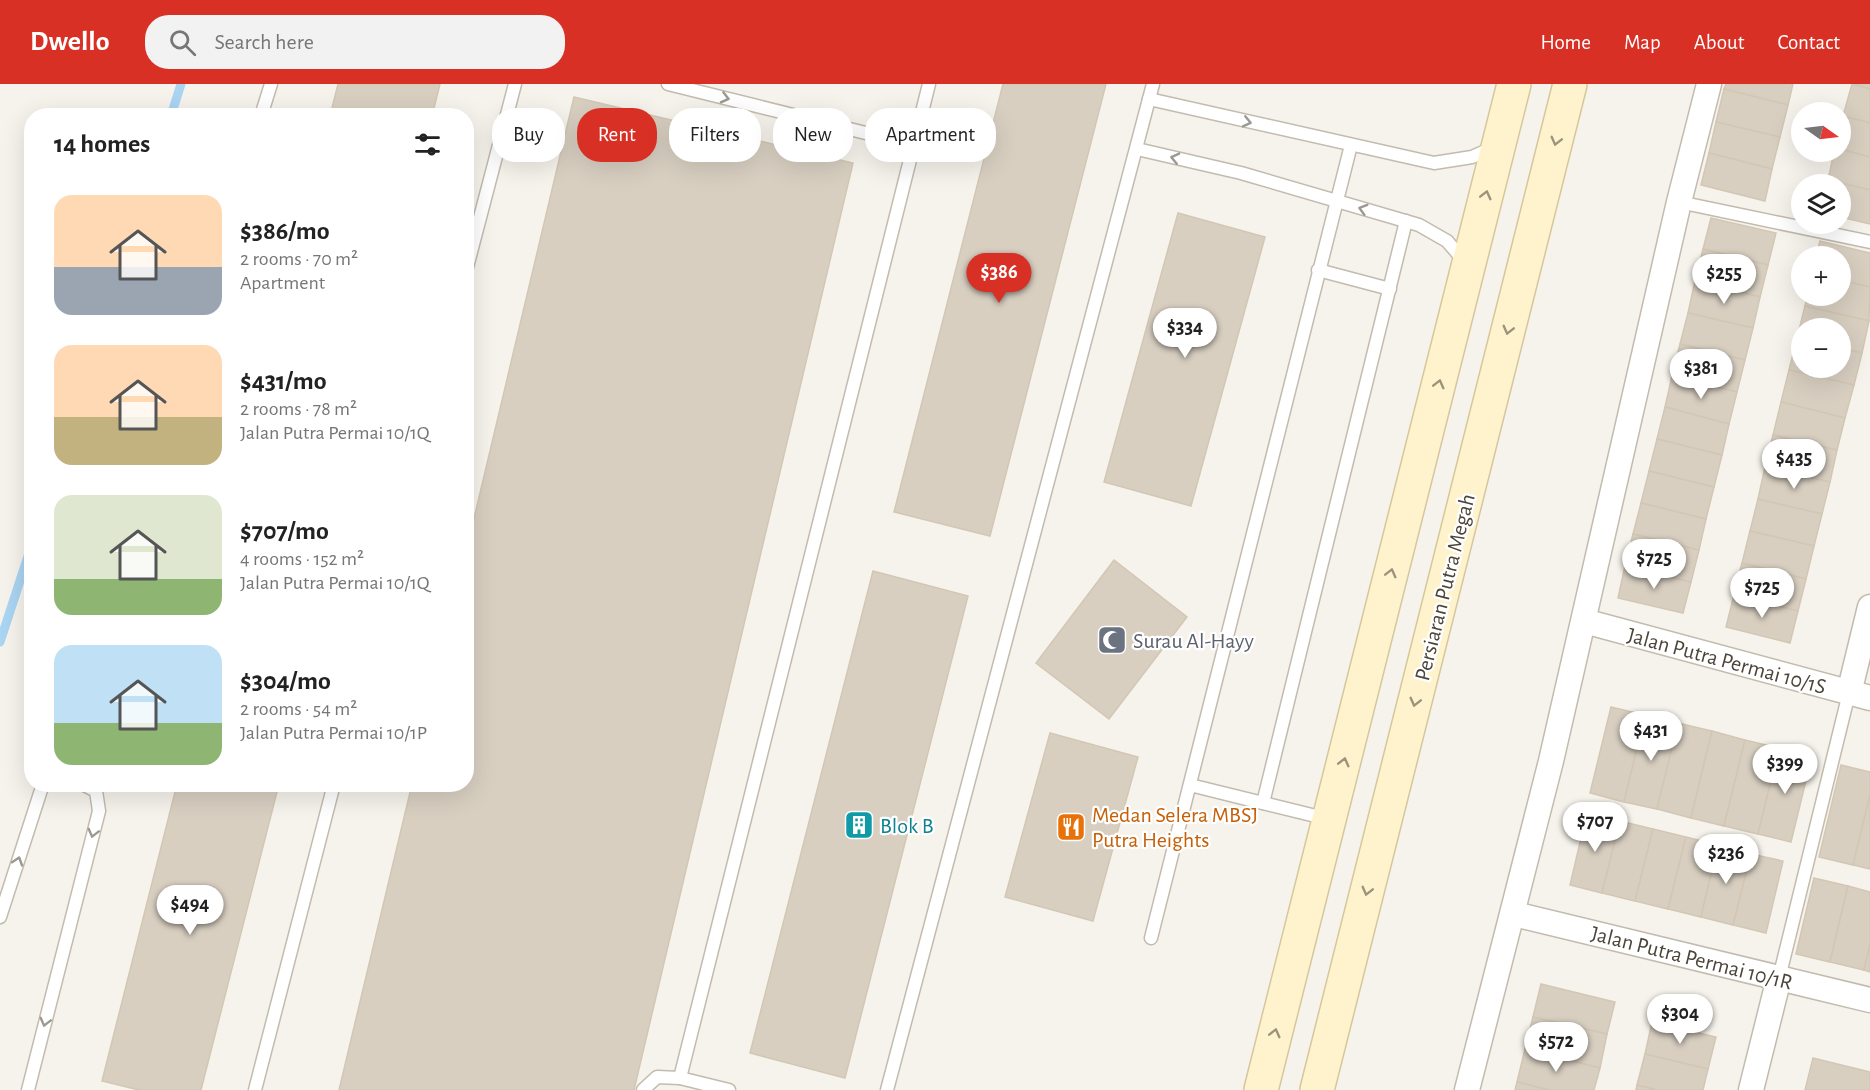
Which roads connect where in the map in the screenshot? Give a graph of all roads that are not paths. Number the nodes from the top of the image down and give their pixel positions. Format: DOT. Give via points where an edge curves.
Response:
graph roads {
  1 [pos="271,84"];
  2 [pos="515,84"];
  3 [pos="668,84"];
  4 [pos="929,84"];
  5 [pos="1153,84"];
  6 [pos="1514,84"];
  7 [pos="1570,84"];
  8 [pos="1709,84"];
  9 [pos="1149,99"];
  10 [pos="264,108"];
  11 [pos="923,108"];
  12 [pos="865,133"];
  13 [pos="1351,145"];
  14 [pos="1498,145"];
  15 [pos="1137,149"];
  16 [pos="910,162"];
  17 [pos="1336,201"];
  18 [pos="1679,202"];
  19 [pos="1406,221"];
  20 [pos="474,240"];
  21 [pos="1870,242"];
  22 [pos="1468,266"];
  23 [pos="1318,270"];
  24 [pos="1390,289"];
  25 [pos="1870,607"];
  26 [pos="1584,621"];
  27 [pos="1859,695"];
  28 [pos="1190,784"];
  29 [pos="40,792"];
  30 [pos="96,792"];
  31 [pos="332,792"];
  32 [pos="1263,803"];
  33 [pos="1330,819"];
  34 [pos="1514,914"];
  35 [pos="0,916"];
  36 [pos="1151,938"];
  37 [pos="1779,978"];
  38 [pos="1870,1000"];
  39 [pos="680,1078"];
  40 [pos="28,1090"];
  41 [pos="255,1090"];
  42 [pos="643,1090"];
  43 [pos="729,1090"];
  44 [pos="887,1090"];
  45 [pos="1261,1090"];
  46 [pos="1317,1090"];
  47 [pos="1467,1090"];
  48 [pos="1751,1090"];
  1 -- 10 [label="lane"];
  2 -- 20 [label="lane"];
  3 -- 12 [label="lane, one-way"];
  4 -- 11 [label="lane"];
  5 -- 9 [label="lane"];
  6 -- 14 [label="street"];
  7 -- 46 [label="street, Persiaran Putra Megah, one-way"];
  8 -- 18 [label="street"];
  9 -- 13 [label="lane, one-way"];
  9 -- 15 [label="lane"];
  13 -- 14 [label="lane" via="1434,163 1472,157"];
  13 -- 17 [label="lane"];
  22 -- 14 [label="street, one-way"];
  17 -- 15 [label="lane, one-way" via="1241,173"];
  15 -- 44 [label="lane"];
  16 -- 39 [label="lane"];
  19 -- 17 [label="lane, one-way"];
  17 -- 23 [label="lane"];
  18 -- 21 [label="lane"];
  18 -- 26 [label="street"];
  19 -- 22 [label="lane" via="1448,241"];
  19 -- 24 [label="lane"];
  33 -- 22 [label="street, one-way"];
  23 -- 24 [label="lane"];
  23 -- 28 [label="lane"];
  24 -- 32 [label="lane"];
  25 -- 27 [label="street"];
  26 -- 27 [label="street, Jalan Putra Permai 10/1S"];
  26 -- 34 [label="street"];
  27 -- 37 [label="lane"];
  28 -- 32 [label="lane"];
  28 -- 36 [label="lane"];
  35 -- 29 [label="lane, one-way"];
  30 -- 40 [label="lane, one-way" via="99,811"];
  31 -- 41 [label="lane"];
  32 -- 33 [label="lane"];
  45 -- 33 [label="street, one-way"];
  34 -- 37 [label="street, Jalan Putra Permai 10/1R"];
  34 -- 47 [label="street"];
  37 -- 38 [label="street, Jalan Putra Permai 10/1R"];
  37 -- 48 [label="street"];
  39 -- 42 [label="lane" via="657,1077"];
  39 -- 43 [label="lane"];
}
